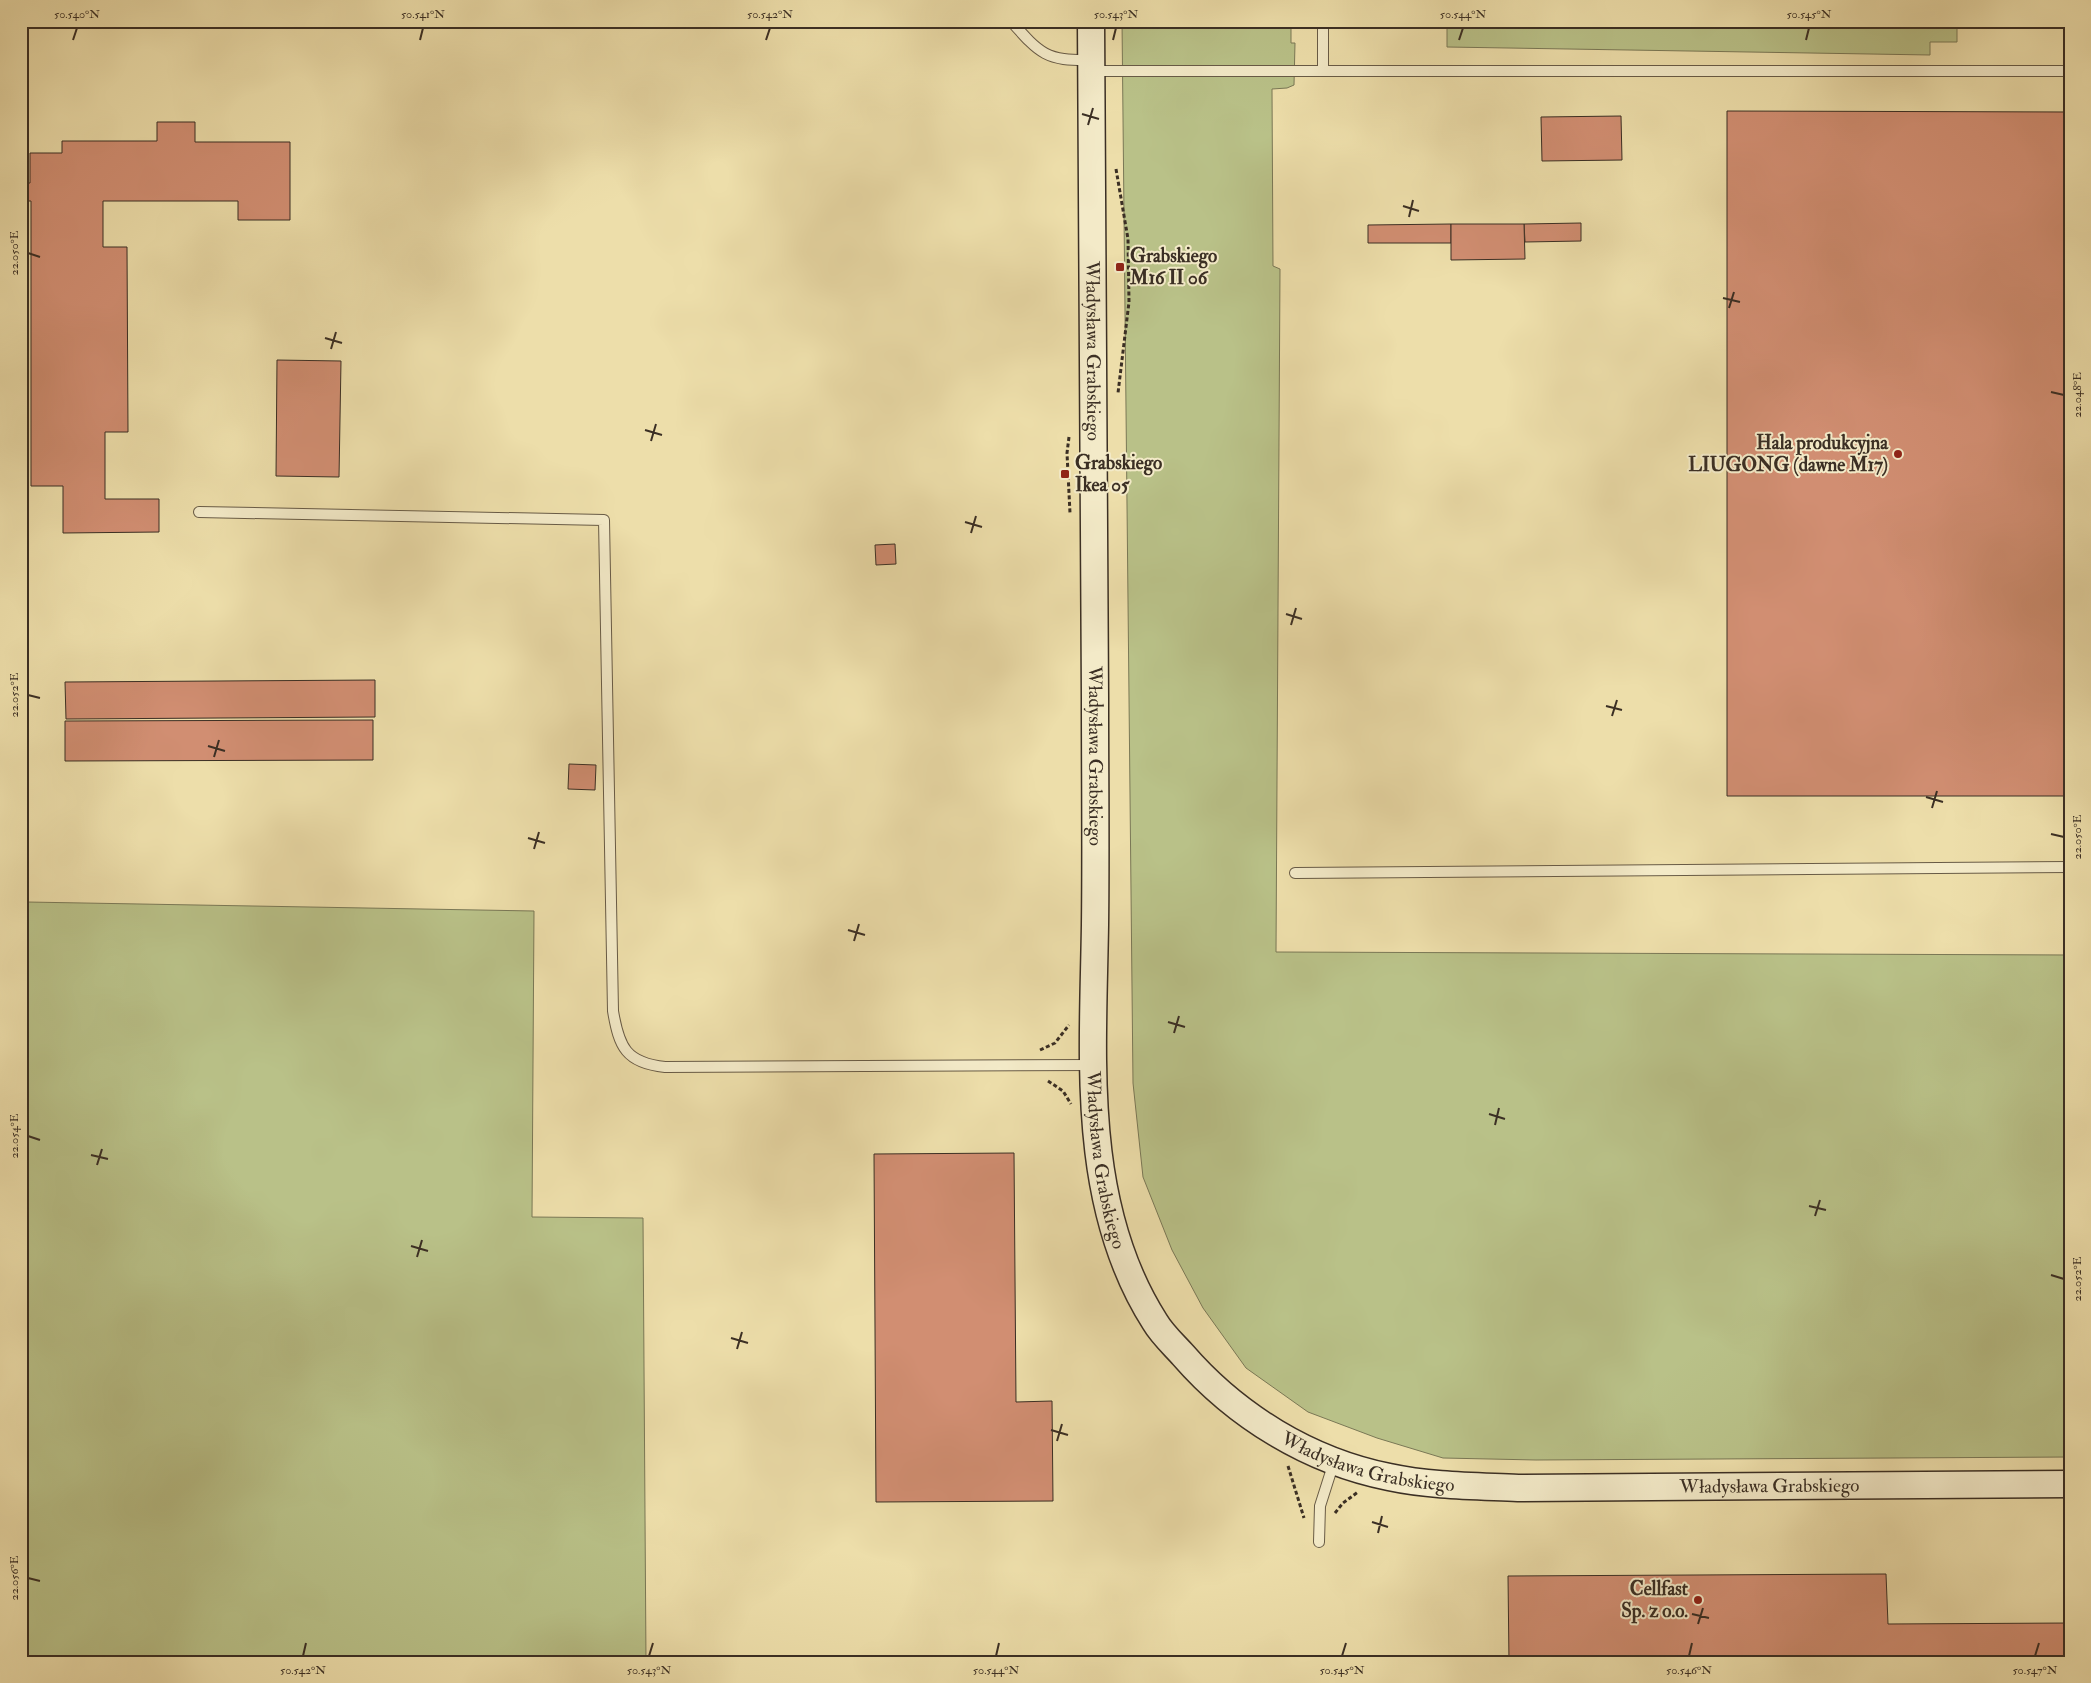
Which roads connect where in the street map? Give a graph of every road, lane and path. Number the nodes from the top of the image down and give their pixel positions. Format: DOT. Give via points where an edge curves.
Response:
graph roads {
  1 [pos="1011,21"];
  2 [pos="1091,21"];
  3 [pos="1323,21"];
  4 [pos="1091,66"];
  5 [pos="1323,71"];
  6 [pos="2070,71"];
  7 [pos="1116,163"];
  8 [pos="1117,400"];
  9 [pos="199,512"];
  10 [pos="2070,867"];
  11 [pos="1295,873"];
  12 [pos="1092,1065"];
  13 [pos="1334,1461"];
  14 [pos="1286,1464"];
  15 [pos="2070,1484"];
  16 [pos="1318,1531"];
  17 [pos="1319,1542"];
  1 -- 4 [label="lane" via="1044,54"];
  2 -- 4 [label="street, Władysława Grabskiego"];
  3 -- 5 [label="lane"];
  4 -- 5 [label="lane"];
  4 -- 12 [label="street, Władysława Grabskiego" via="1096,832"];
  5 -- 6 [label="lane"];
  7 -- 8 [label="path" via="1128,239 1129,302"];
  9 -- 12 [label="lane" via="604,520 613,1011 616,1032 622,1046 633,1058 646,1065 665,1067"];
  10 -- 11 [label="lane"];
  12 -- 13 [label="street, Władysława Grabskiego" via="1102,1186 1123,1261 1156,1325 1222,1396 1281,1436"];
  13 -- 15 [label="street, Władysława Grabskiego" via="1389,1477 1452,1485 1518,1488"];
  13 -- 16 [label="lane" via="1324,1492"];
  14 -- 16 [label="path" via="1305,1520 1304,1530"];
  16 -- 17 [label="lane"];
}
